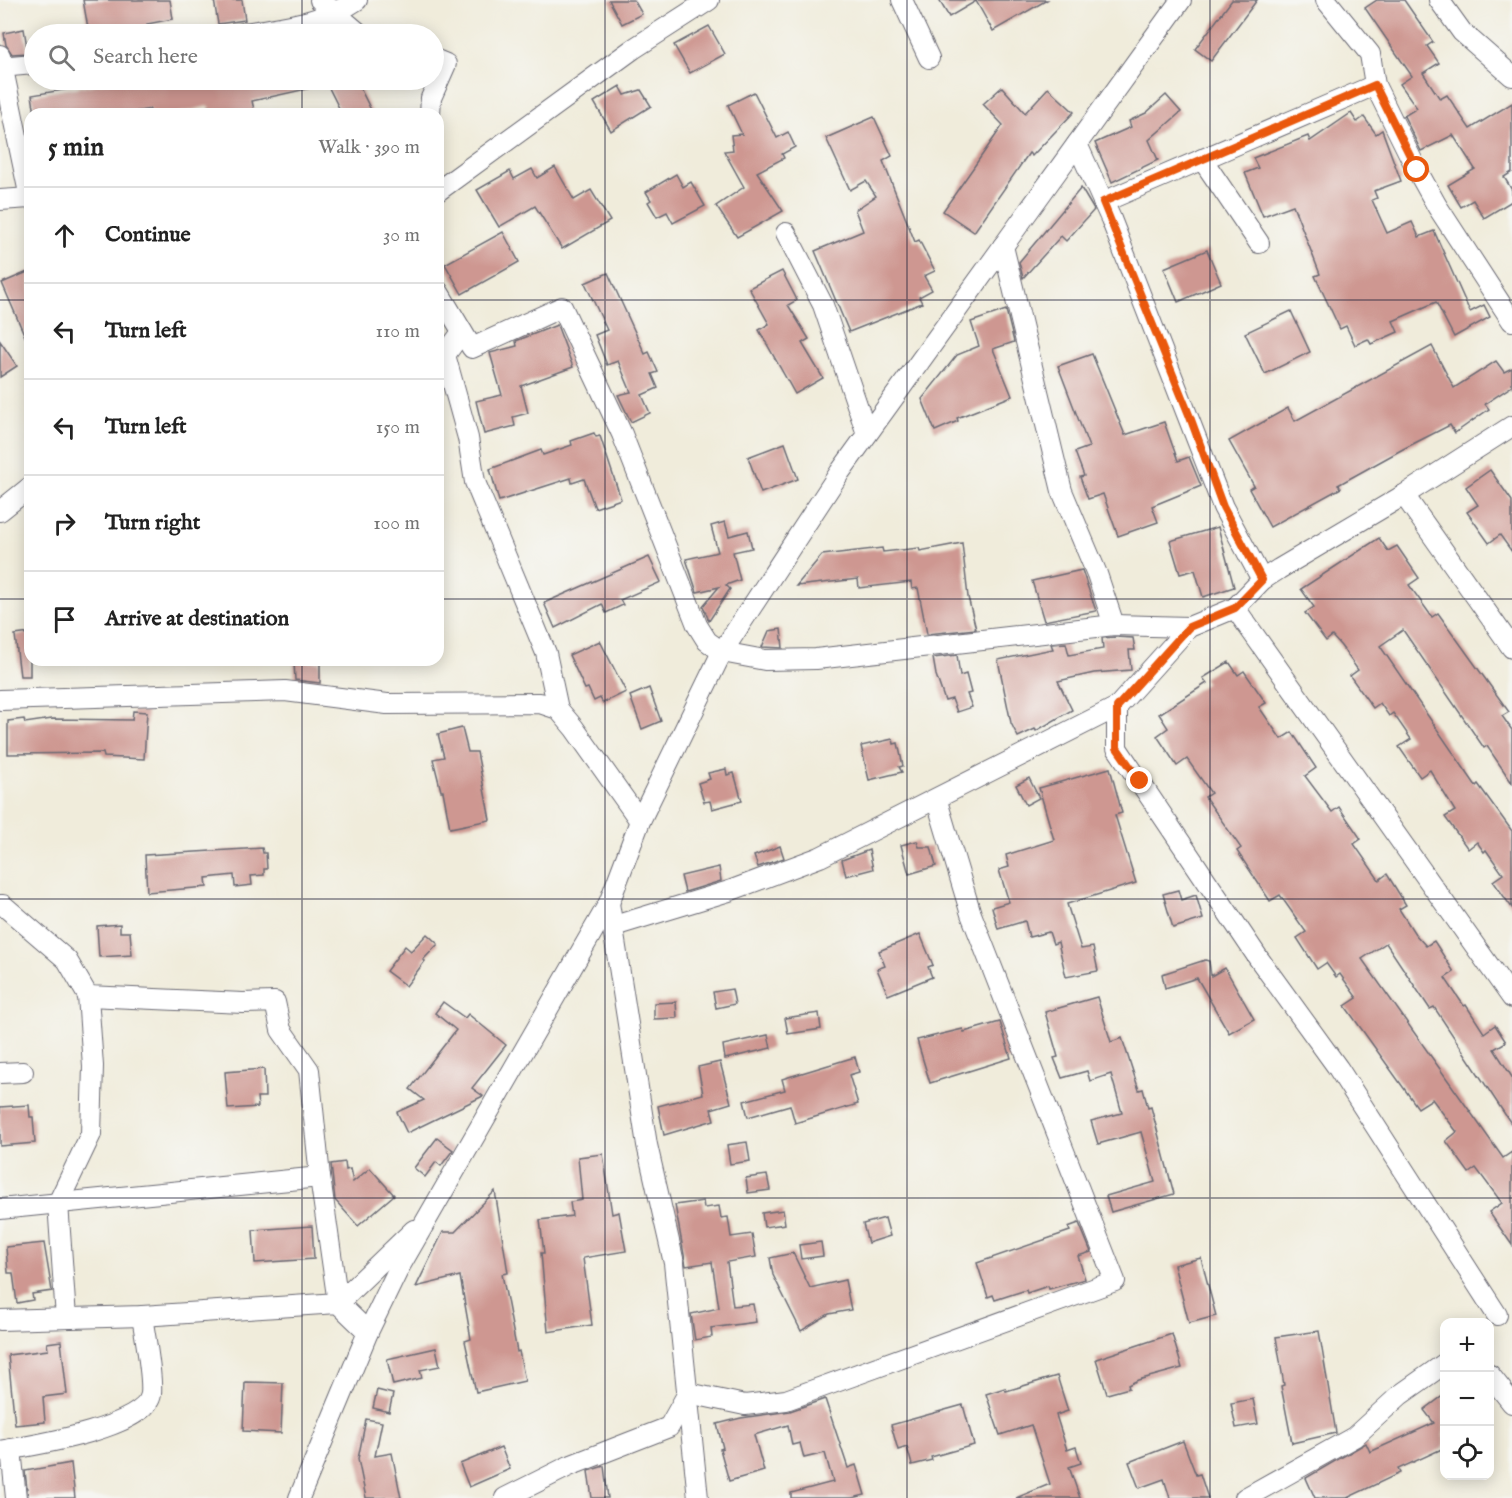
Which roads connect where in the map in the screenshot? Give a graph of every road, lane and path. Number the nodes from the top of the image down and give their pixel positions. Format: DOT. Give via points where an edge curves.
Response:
graph roads {
  1 [pos="357,0"];
  2 [pos="709,0"];
  3 [pos="902,0"];
  4 [pos="1181,0"];
  5 [pos="1327,0"];
  6 [pos="1439,0"];
  7 [pos="327,6"];
  8 [pos="292,24"];
  9 [pos="348,24"];
  10 [pos="929,58"];
  11 [pos="1,63"];
  12 [pos="24,64"];
  13 [pos="1512,76"];
  14 [pos="1375,85"];
  15 [pos="434,90"];
  16 [pos="430,108"];
  17 [pos="1077,144"];
  18 [pos="1202,159"];
  19 [pos="24,170"];
  20 [pos="444,187"];
  21 [pos="24,198"];
  22 [pos="0,200"];
  23 [pos="1103,202"];
  24 [pos="786,233"];
  25 [pos="1259,243"];
  26 [pos="1003,246"];
  27 [pos="444,301"];
  28 [pos="1512,321"];
  29 [pos="462,332"];
  30 [pos="1512,426"];
  31 [pos="867,434"];
  32 [pos="24,492"];
  33 [pos="1404,495"];
  34 [pos="0,511"];
  35 [pos="1262,580"];
  36 [pos="1235,608"];
  37 [pos="1114,625"];
  38 [pos="1189,627"];
  39 [pos="1512,648"];
  40 [pos="722,652"];
  41 [pos="0,700"];
  42 [pos="1117,707"];
  43 [pos="558,709"];
  44 [pos="937,801"];
  45 [pos="640,821"];
  46 [pos="609,903"];
  47 [pos="0,905"];
  48 [pos="614,926"];
  49 [pos="88,996"];
  50 [pos="1512,998"];
  51 [pos="23,1072"];
  52 [pos="0,1073"];
  53 [pos="320,1177"];
  54 [pos="58,1203"];
  55 [pos="0,1209"];
  56 [pos="430,1215"];
  57 [pos="1512,1302"];
  58 [pos="338,1303"];
  59 [pos="142,1316"];
  60 [pos="66,1318"];
  61 [pos="1492,1318"];
  62 [pos="1494,1318"];
  63 [pos="0,1320"];
  64 [pos="368,1332"];
  65 [pos="1440,1367"];
  66 [pos="1494,1380"];
  67 [pos="688,1393"];
  68 [pos="1512,1403"];
  69 [pos="6,1450"];
  70 [pos="16,1498"];
  71 [pos="299,1498"];
  72 [pos="505,1498"];
  73 [pos="698,1498"];
  74 [pos="1245,1498"];
  1 -- 7 [label="street"];
  2 -- 20 [label="street" via="633,49"];
  3 -- 10 [label="street"];
  4 -- 17 [label="street"];
  5 -- 14 [label="street" via="1367,48"];
  6 -- 13 [label="street" via="1462,32"];
  7 -- 8 [label="street" via="308,21"];
  7 -- 9 [label="street"];
  11 -- 12 [label="street"];
  11 -- 19 [label="street"];
  14 -- 18 [label="street"];
  14 -- 28 [label="street" via="1437,206"];
  15 -- 16 [label="street"];
  17 -- 23 [label="street"];
  17 -- 26 [label="street"];
  18 -- 23 [label="street"];
  18 -- 25 [label="street"];
  21 -- 22 [label="street"];
  23 -- 35 [label="street" via="1223,507"];
  24 -- 31 [label="street" via="823,305"];
  26 -- 31 [label="street"];
  26 -- 37 [label="street" via="1062,491"];
  27 -- 29 [label="street"];
  29 -- 40 [label="street" via="472,348 562,307 622,434 697,625 707,641"];
  29 -- 43 [label="street" via="445,355 468,438 475,482 546,653"];
  30 -- 33 [label="street"];
  31 -- 40 [label="street"];
  32 -- 34 [label="street"];
  33 -- 35 [label="street"];
  33 -- 39 [label="street"];
  35 -- 36 [label="street"];
  36 -- 38 [label="street"];
  36 -- 50 [label="street"];
  37 -- 38 [label="street"];
  37 -- 40 [label="street" via="816,659 765,660"];
  38 -- 42 [label="street"];
  40 -- 45 [label="street"];
  41 -- 43 [label="street" via="285,691 387,704 540,703"];
  42 -- 44 [label="street"];
  42 -- 61 [label="street" via="1117,748 1338,1068"];
  43 -- 45 [label="street"];
  44 -- 48 [label="street" via="820,857 729,891"];
  44 -- 67 [label="street" via="971,914 1115,1281 786,1400 745,1405"];
  45 -- 46 [label="street"];
  46 -- 48 [label="street"];
  46 -- 56 [label="street"];
  47 -- 49 [label="street" via="67,960"];
  48 -- 67 [label="street" via="647,1145 674,1263"];
  49 -- 53 [label="street" via="275,1002 281,1030 309,1070"];
  49 -- 54 [label="street" via="92,1134"];
  51 -- 52 [label="street"];
  53 -- 54 [label="street"];
  53 -- 58 [label="street"];
  54 -- 55 [label="street"];
  54 -- 60 [label="street"];
  56 -- 58 [label="street"];
  56 -- 64 [label="street"];
  57 -- 62 [label="street"];
  58 -- 59 [label="street"];
  58 -- 64 [label="street"];
  59 -- 60 [label="street"];
  59 -- 69 [label="street" via="151,1393 145,1406 91,1433"];
  60 -- 63 [label="street"];
  64 -- 71 [label="street"];
  65 -- 74 [label="street" via="1400,1395 1354,1437"];
  66 -- 68 [label="street"];
  67 -- 72 [label="street" via="669,1427 569,1466"];
  67 -- 73 [label="street"];
  69 -- 70 [label="street"];
}
